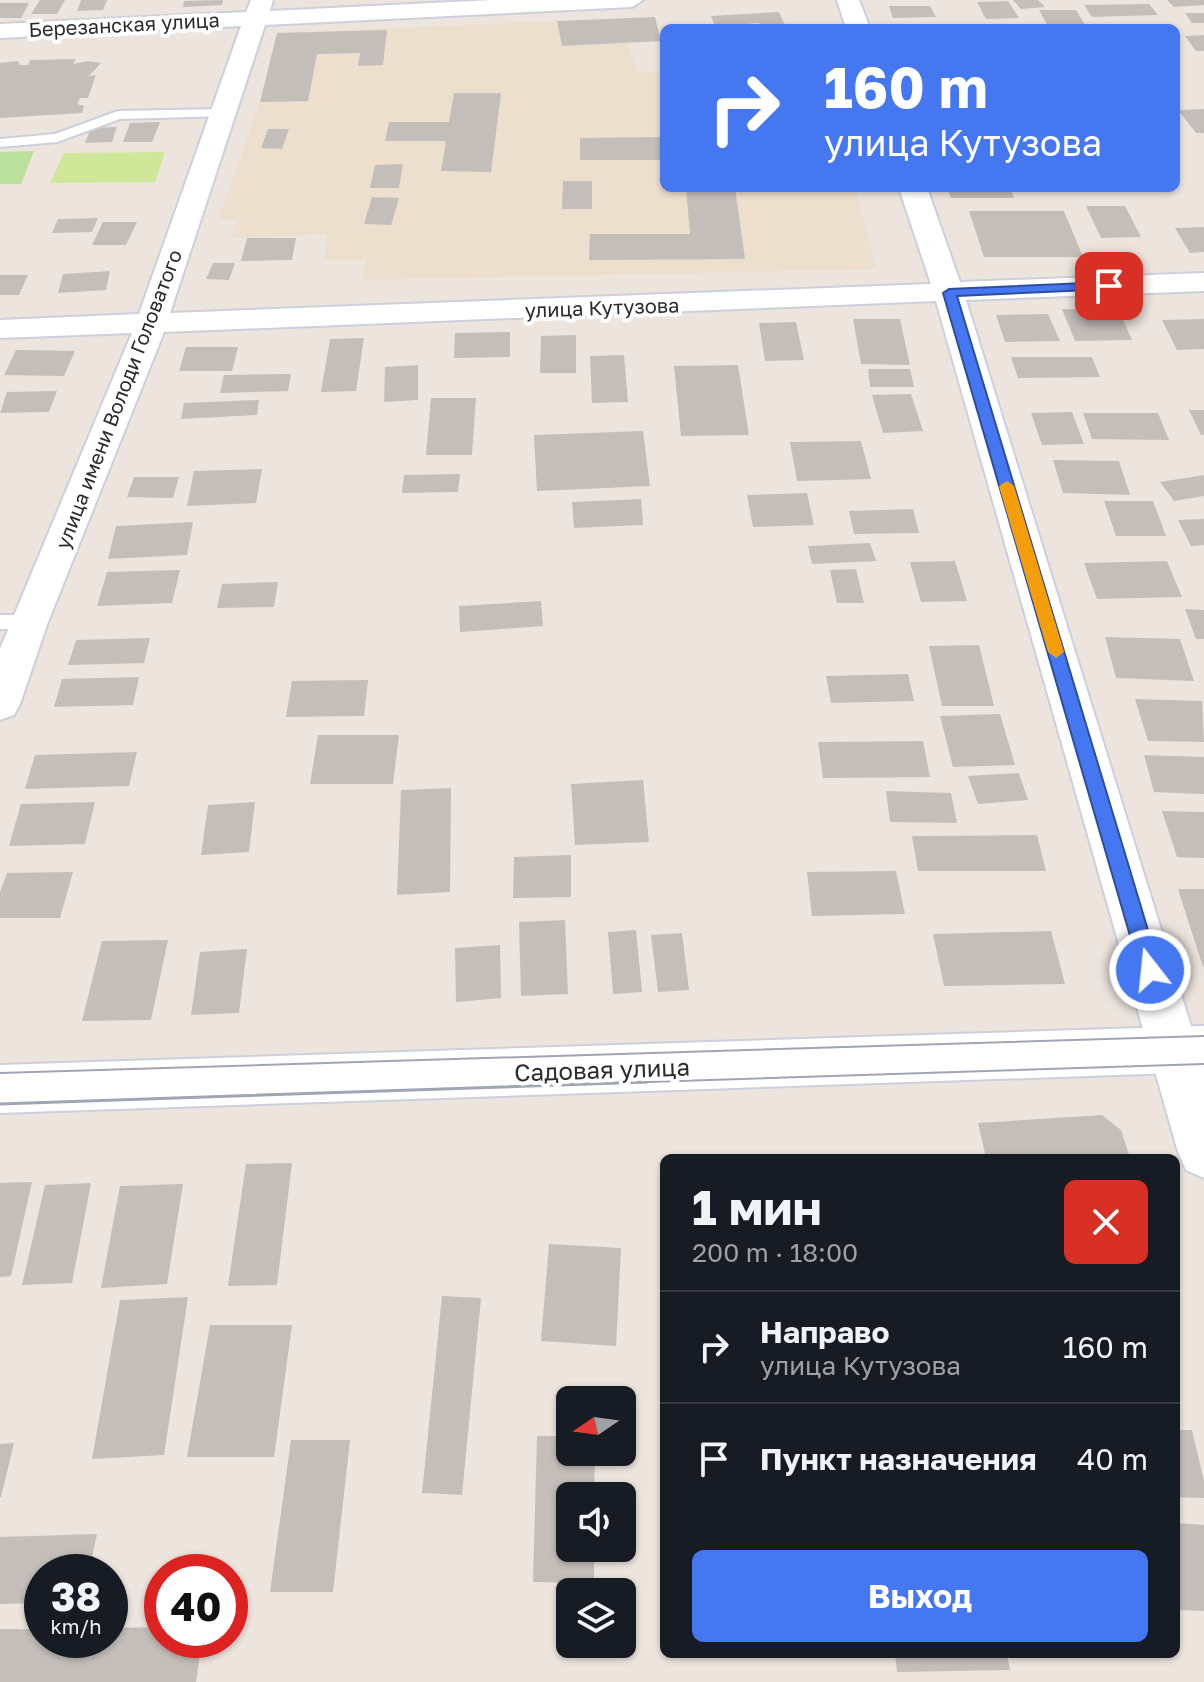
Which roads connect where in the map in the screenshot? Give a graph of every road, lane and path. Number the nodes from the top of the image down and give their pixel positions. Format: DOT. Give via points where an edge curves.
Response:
graph roads {
  1 [pos="632,0"];
  2 [pos="848,0"];
  3 [pos="259,9"];
  4 [pos="857,24"];
  5 [pos="0,31"];
  6 [pos="223,113"];
  7 [pos="0,143"];
  8 [pos="914,192"];
  9 [pos="1204,282"];
  10 [pos="949,293"];
  11 [pos="151,325"];
  12 [pos="0,329"];
  13 [pos="15,622"];
  14 [pos="0,704"];
  15 [pos="1189,1050"];
  16 [pos="0,1089"];
  17 [pos="1204,1152"];
  1 -- 3 [label="street, Березанская улица"];
  2 -- 4 [label="street"];
  3 -- 5 [label="street, Березанская улица"];
  3 -- 6 [label="street, улица имени Володи Головатого"];
  6 -- 7 [label="lane" via="118,115 57,138"];
  6 -- 11 [label="street, улица имени Володи Головатого"];
  8 -- 10 [label="street"];
  9 -- 10 [label="street, улица Кутузова"];
  10 -- 11 [label="street, улица Кутузова"];
  10 -- 15 [label="street"];
  11 -- 12 [label="street, улица Кутузова"];
  11 -- 13 [label="street, улица имени Володи Головатого"];
  13 -- 14 [label="street, улица имени Володи Головатого"];
  15 -- 16 [label="street, Садовая улица"];
  15 -- 17 [label="street"];
}
